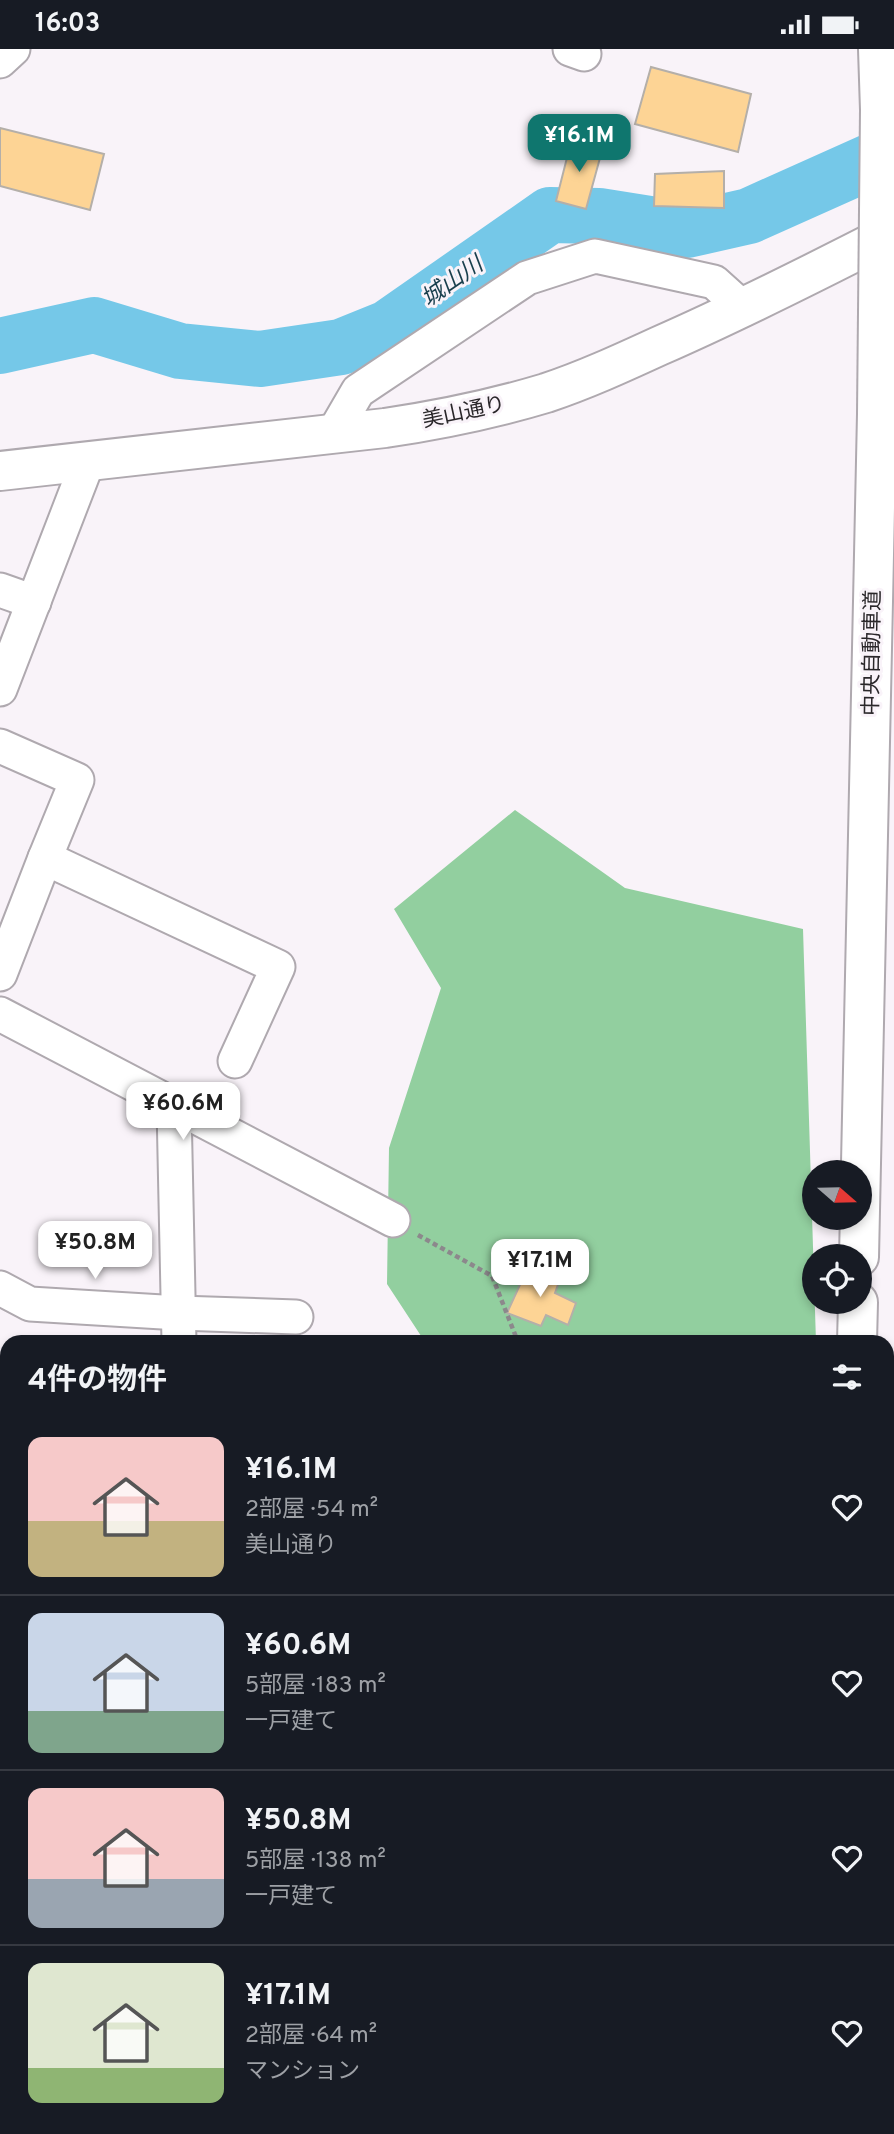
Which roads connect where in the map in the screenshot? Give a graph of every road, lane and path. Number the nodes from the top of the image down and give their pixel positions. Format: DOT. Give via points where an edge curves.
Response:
graph roads {
  1 [pos="13,49"];
  2 [pos="878,49"];
  3 [pos="0,61"];
  4 [pos="894,232"];
  5 [pos="744,309"];
  6 [pos="334,434"];
  7 [pos="88,461"];
  8 [pos="0,471"];
  9 [pos="0,590"];
  10 [pos="34,602"];
  11 [pos="0,689"];
  12 [pos="0,746"];
  13 [pos="45,858"];
  14 [pos="0,974"];
  15 [pos="0,1014"];
  16 [pos="235,1061"];
  17 [pos="174,1107"];
  18 [pos="393,1220"];
  19 [pos="431,1243"];
  20 [pos="859,1244"];
  21 [pos="0,1288"];
  22 [pos="858,1314"];
  23 [pos="296,1317"];
  24 [pos="179,1328"];
  25 [pos="516,1335"];
  26 [pos="857,1335"];
  1 -- 3 [label="street"];
  2 -- 20 [label="main road, 中央自動車道, bridge" via="877,414"];
  4 -- 5 [label="main road, 美山通り"];
  5 -- 6 [label="main road, 美山通り" via="547,393 438,420"];
  5 -- 6 [label="street" via="713,282 595,255 527,278 358,391"];
  6 -- 7 [label="main road, 美山通り"];
  7 -- 8 [label="main road, 美山通り"];
  7 -- 10 [label="street"];
  9 -- 10 [label="street"];
  10 -- 11 [label="street"];
  12 -- 13 [label="street" via="76,780"];
  13 -- 14 [label="street"];
  13 -- 16 [label="street" via="278,967"];
  15 -- 17 [label="street"];
  17 -- 18 [label="street"];
  17 -- 24 [label="street"];
  19 -- 25 [label="path" via="492,1276"];
  21 -- 24 [label="street" via="30,1304"];
  22 -- 26 [label="main road"];
  23 -- 24 [label="street"];
}
